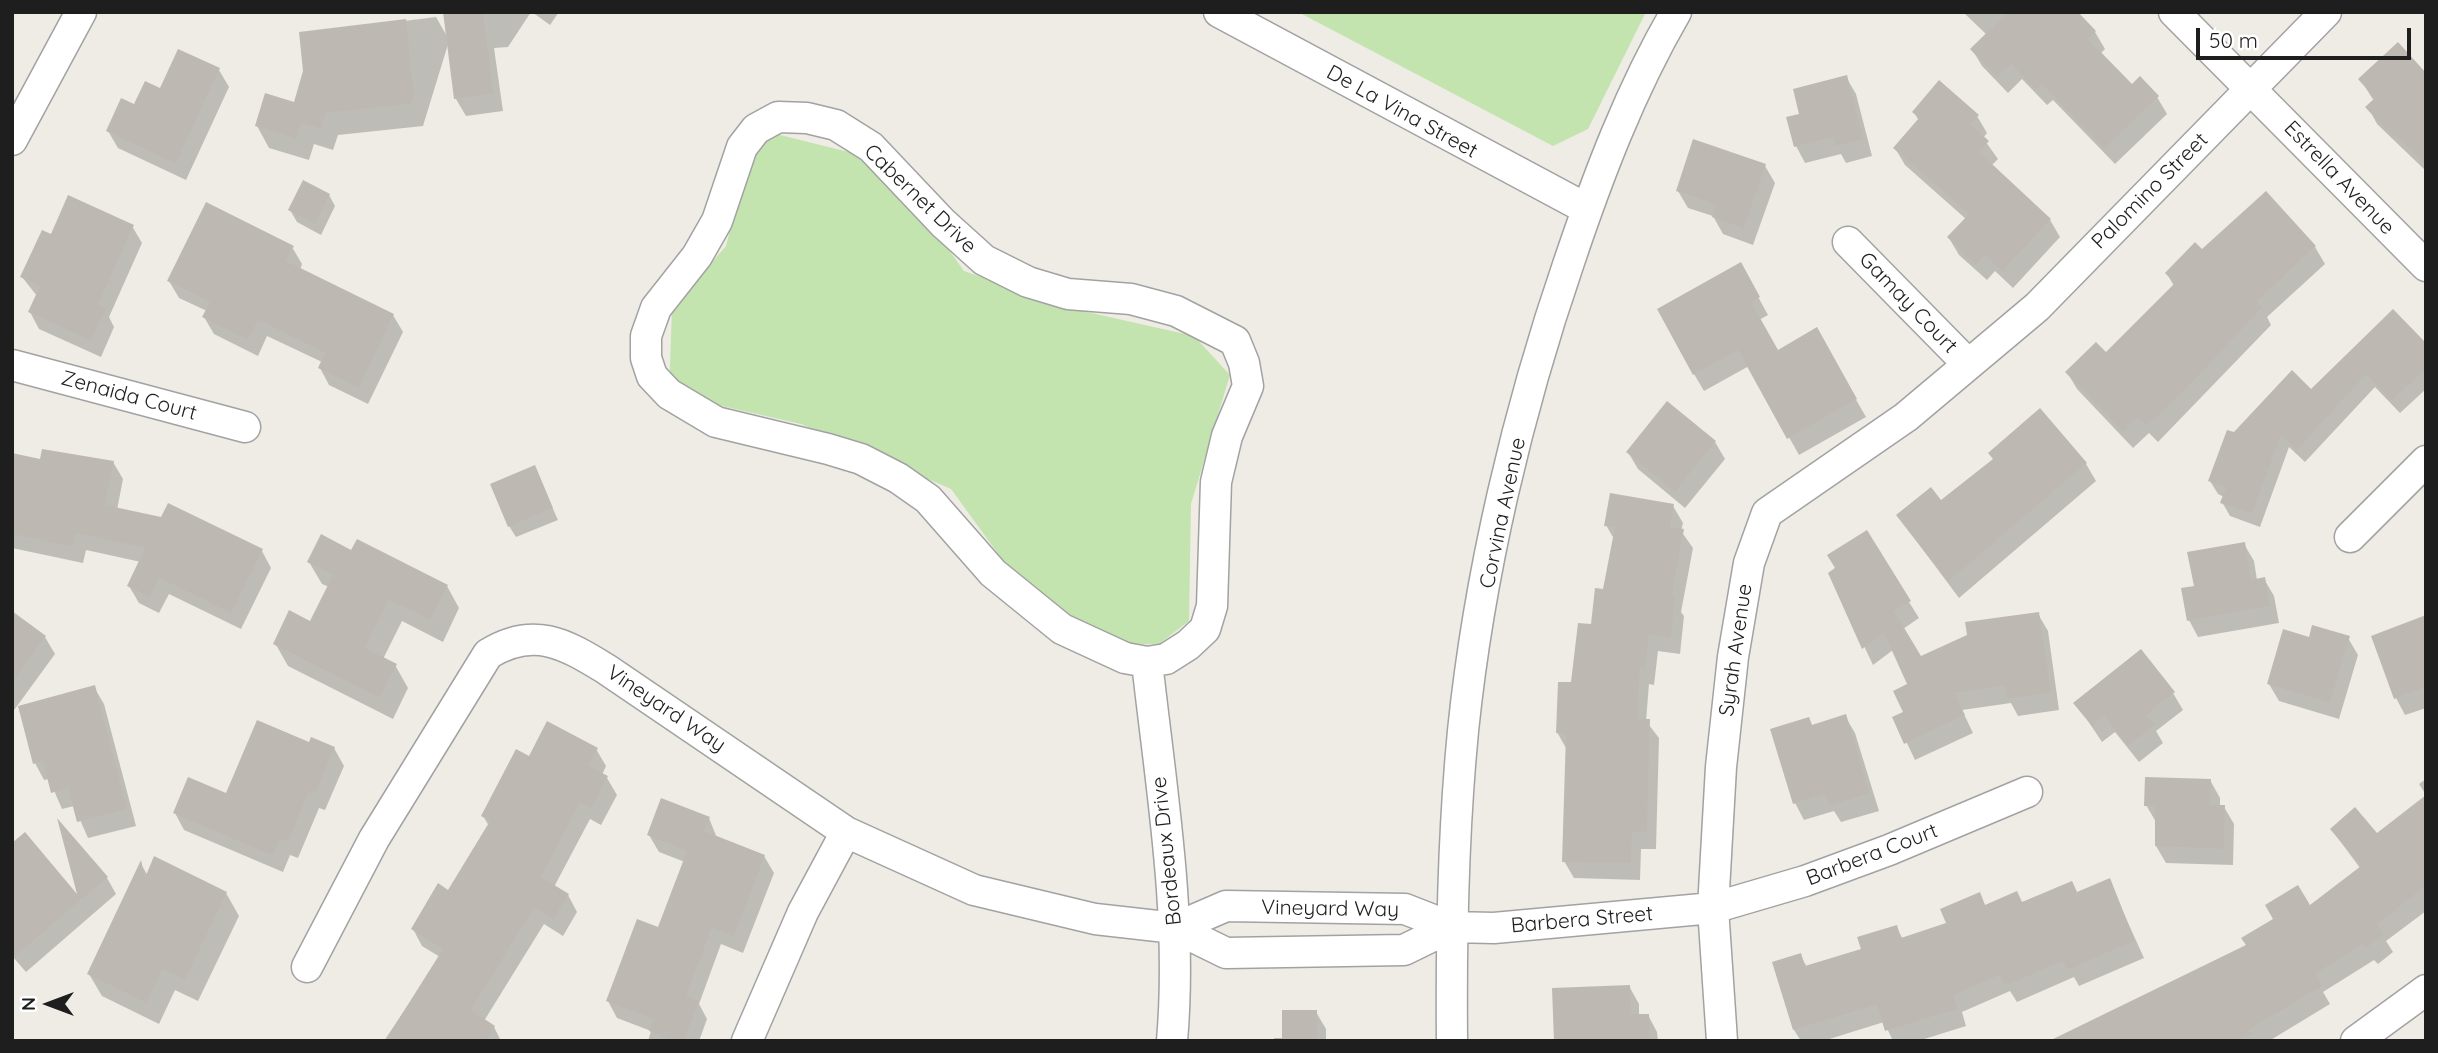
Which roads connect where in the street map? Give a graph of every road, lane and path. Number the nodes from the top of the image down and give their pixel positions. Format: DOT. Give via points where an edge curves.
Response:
graph roads {
  1 [pos="80,12"];
  2 [pos="1219,12"];
  3 [pos="1676,12"];
  4 [pos="2174,12"];
  5 [pos="2326,12"];
  6 [pos="2253,89"];
  7 [pos="12,140"];
  8 [pos="1587,209"];
  9 [pos="1848,242"];
  10 [pos="2426,266"];
  11 [pos="1968,364"];
  12 [pos="12,365"];
  13 [pos="245,427"];
  14 [pos="2426,461"];
  15 [pos="2350,537"];
  16 [pos="1147,663"];
  17 [pos="2027,792"];
  18 [pos="846,832"];
  19 [pos="1713,908"];
  20 [pos="1451,927"];
  21 [pos="1175,928"];
  22 [pos="307,967"];
  23 [pos="2426,990"];
  24 [pos="747,1041"];
  25 [pos="1172,1041"];
  26 [pos="1452,1041"];
  27 [pos="1722,1041"];
  28 [pos="2356,1041"];
  1 -- 7 [label="street"];
  2 -- 8 [label="street, De La Vina Street"];
  3 -- 8 [label="street, Corvina Avenue" via="1627,105"];
  4 -- 6 [label="street, Estrella Avenue"];
  5 -- 6 [label="street, Palomino Street"];
  6 -- 10 [label="street, Estrella Avenue"];
  6 -- 11 [label="street, Palomino Street" via="2037,307"];
  8 -- 20 [label="street, Corvina Avenue" via="1546,330 1495,538 1464,729"];
  9 -- 11 [label="street, Gamay Court"];
  11 -- 19 [label="street, Syrah Avenue" via="1906,417 1767,513 1762,523 1749,563 1732,657"];
  12 -- 13 [label="street, Zenaida Court"];
  14 -- 15 [label="street"];
  16 -- 16 [label="street, Cabernet Drive" via="1166,659 1188,645 1205,629 1212,606 1216,482 1227,436 1248,386 1235,341 1176,310 1131,299 1068,293 1028,282 984,260 871,148 836,125 778,117 756,129 743,148 717,221 697,256 656,308 646,336 652,376 668,394 716,422 850,456 898,478 928,499 993,573 1062,629 1125,658"];
  16 -- 21 [label="street, Bordeaux Drive"];
  17 -- 19 [label="street, Barbera Court" via="1889,850"];
  18 -- 21 [label="street, Vineyard Way" via="974,890 1095,919"];
  18 -- 22 [label="street, Vineyard Way" via="568,646 541,639 510,640 488,654 467,686 374,839"];
  18 -- 24 [label="street" via="792,936"];
  19 -- 20 [label="street, Barbera Street" via="1494,928"];
  19 -- 27 [label="street, Syrah Avenue"];
  20 -- 21 [label="street, Vineyard Way" via="1405,909 1226,906"];
  20 -- 21 [label="street, Vineyard Way" via="1404,950 1226,953"];
  20 -- 26 [label="street, Corvina Avenue"];
  21 -- 25 [label="street, Bordeaux Drive" via="1177,990"];
  23 -- 28 [label="street"];
}
